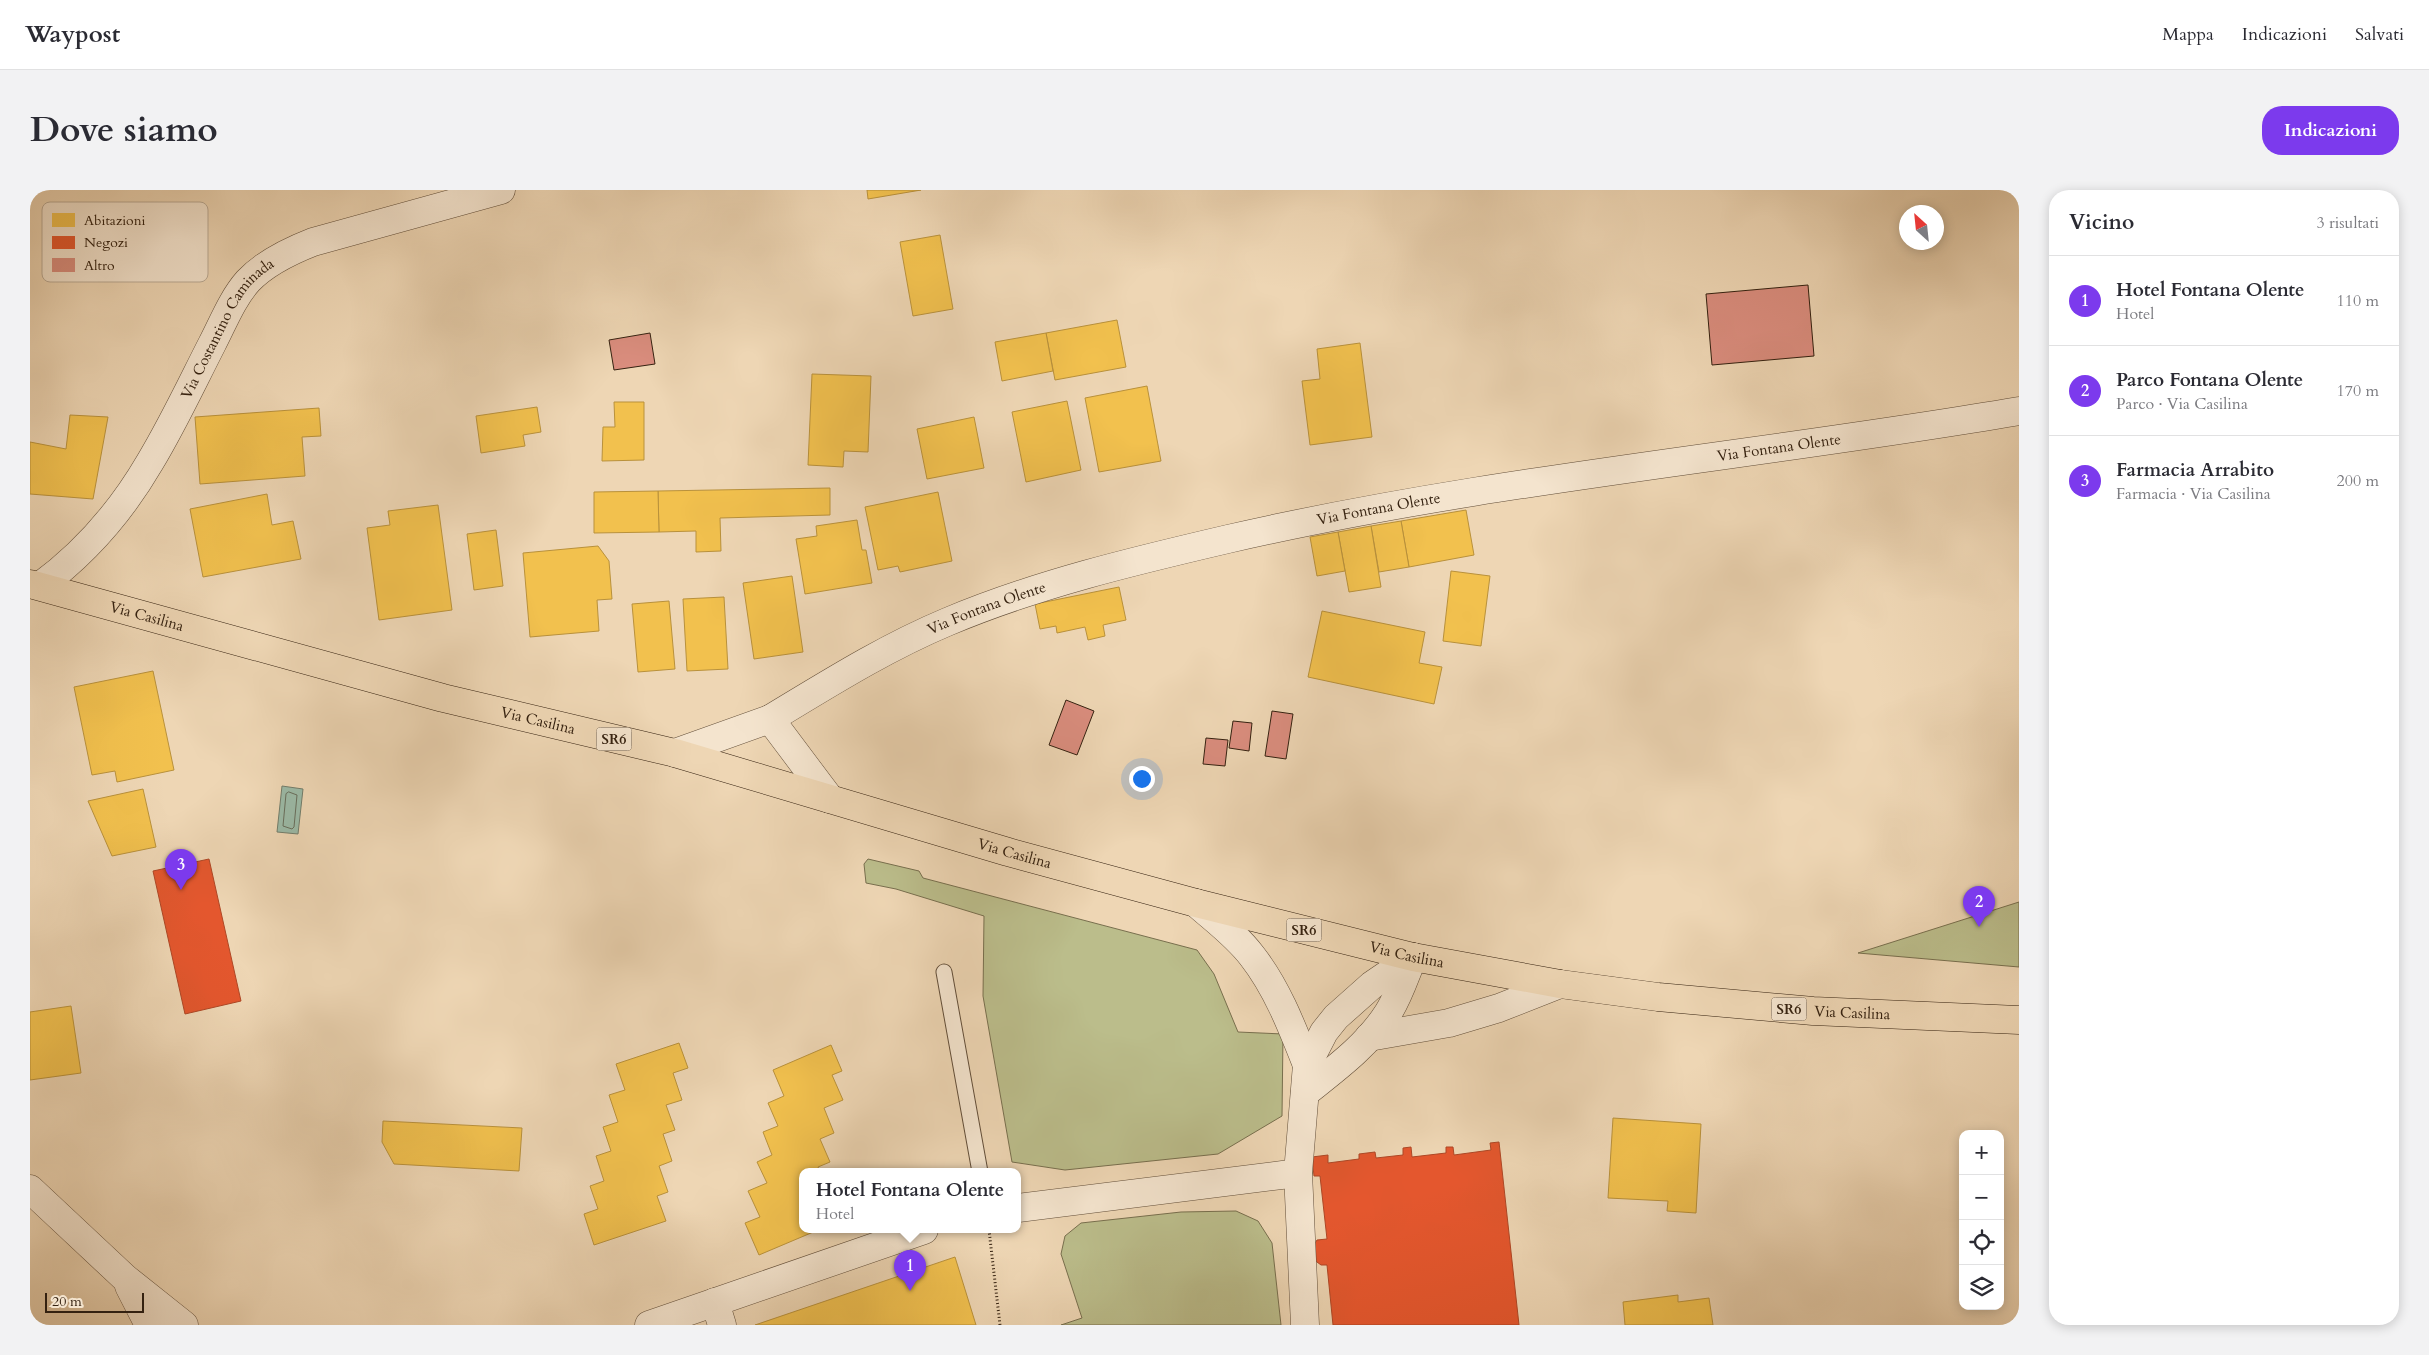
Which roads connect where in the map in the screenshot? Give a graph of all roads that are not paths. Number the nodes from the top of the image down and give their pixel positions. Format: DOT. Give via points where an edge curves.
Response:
graph roads {
  1 [pos="501,190"];
  2 [pos="2019,411"];
  3 [pos="35,585"];
  4 [pos="770,719"];
  5 [pos="675,753"];
  6 [pos="830,799"];
  7 [pos="1196,903"];
  8 [pos="1413,957"];
  9 [pos="944,972"];
  10 [pos="1560,984"];
  11 [pos="2019,1020"];
  12 [pos="1369,1037"];
  13 [pos="1307,1065"];
  14 [pos="1305,1093"];
  15 [pos="979,1168"];
  16 [pos="1298,1173"];
  17 [pos="30,1189"];
  18 [pos="1021,1208"];
  19 [pos="917,1233"];
  20 [pos="125,1278"];
  21 [pos="718,1313"];
  22 [pos="149,1325"];
  23 [pos="184,1325"];
  24 [pos="649,1325"];
  25 [pos="1305,1325"];
  1 -- 3 [label="street, Via Costantino Caminada" via="313,242 284,255 248,281 231,305 161,443 120,507 84,548"];
  2 -- 4 [label="street, Via Fontana Olente" via="1438,497 1329,517 1170,553 1026,593 950,620 886,651"];
  3 -- 5 [label="main road, Via Casilina / SR6" via="443,698"];
  4 -- 5 [label="street, Via Fontana Olente"];
  4 -- 6 [label="street"];
  5 -- 6 [label="main road, Via Casilina / SR6"];
  6 -- 7 [label="main road, Via Casilina / SR6"];
  7 -- 8 [label="main road, Via Casilina / SR6"];
  7 -- 13 [label="street" via="1238,941 1264,972"];
  8 -- 10 [label="main road, Via Casilina / SR6"];
  8 -- 12 [label="street" via="1389,1012"];
  8 -- 13 [label="street" via="1372,985 1336,1016"];
  9 -- 15 [label="lane"];
  10 -- 11 [label="main road, Via Casilina / SR6" via="1796,1010"];
  10 -- 12 [label="street" via="1499,1008 1457,1020"];
  12 -- 14 [label="street"];
  13 -- 14 [label="street"];
  14 -- 16 [label="street"];
  16 -- 18 [label="street"];
  16 -- 25 [label="street"];
  17 -- 20 [label="street"];
  19 -- 21 [label="street"];
  20 -- 22 [label="street"];
  20 -- 23 [label="street"];
  21 -- 24 [label="street"];
}
